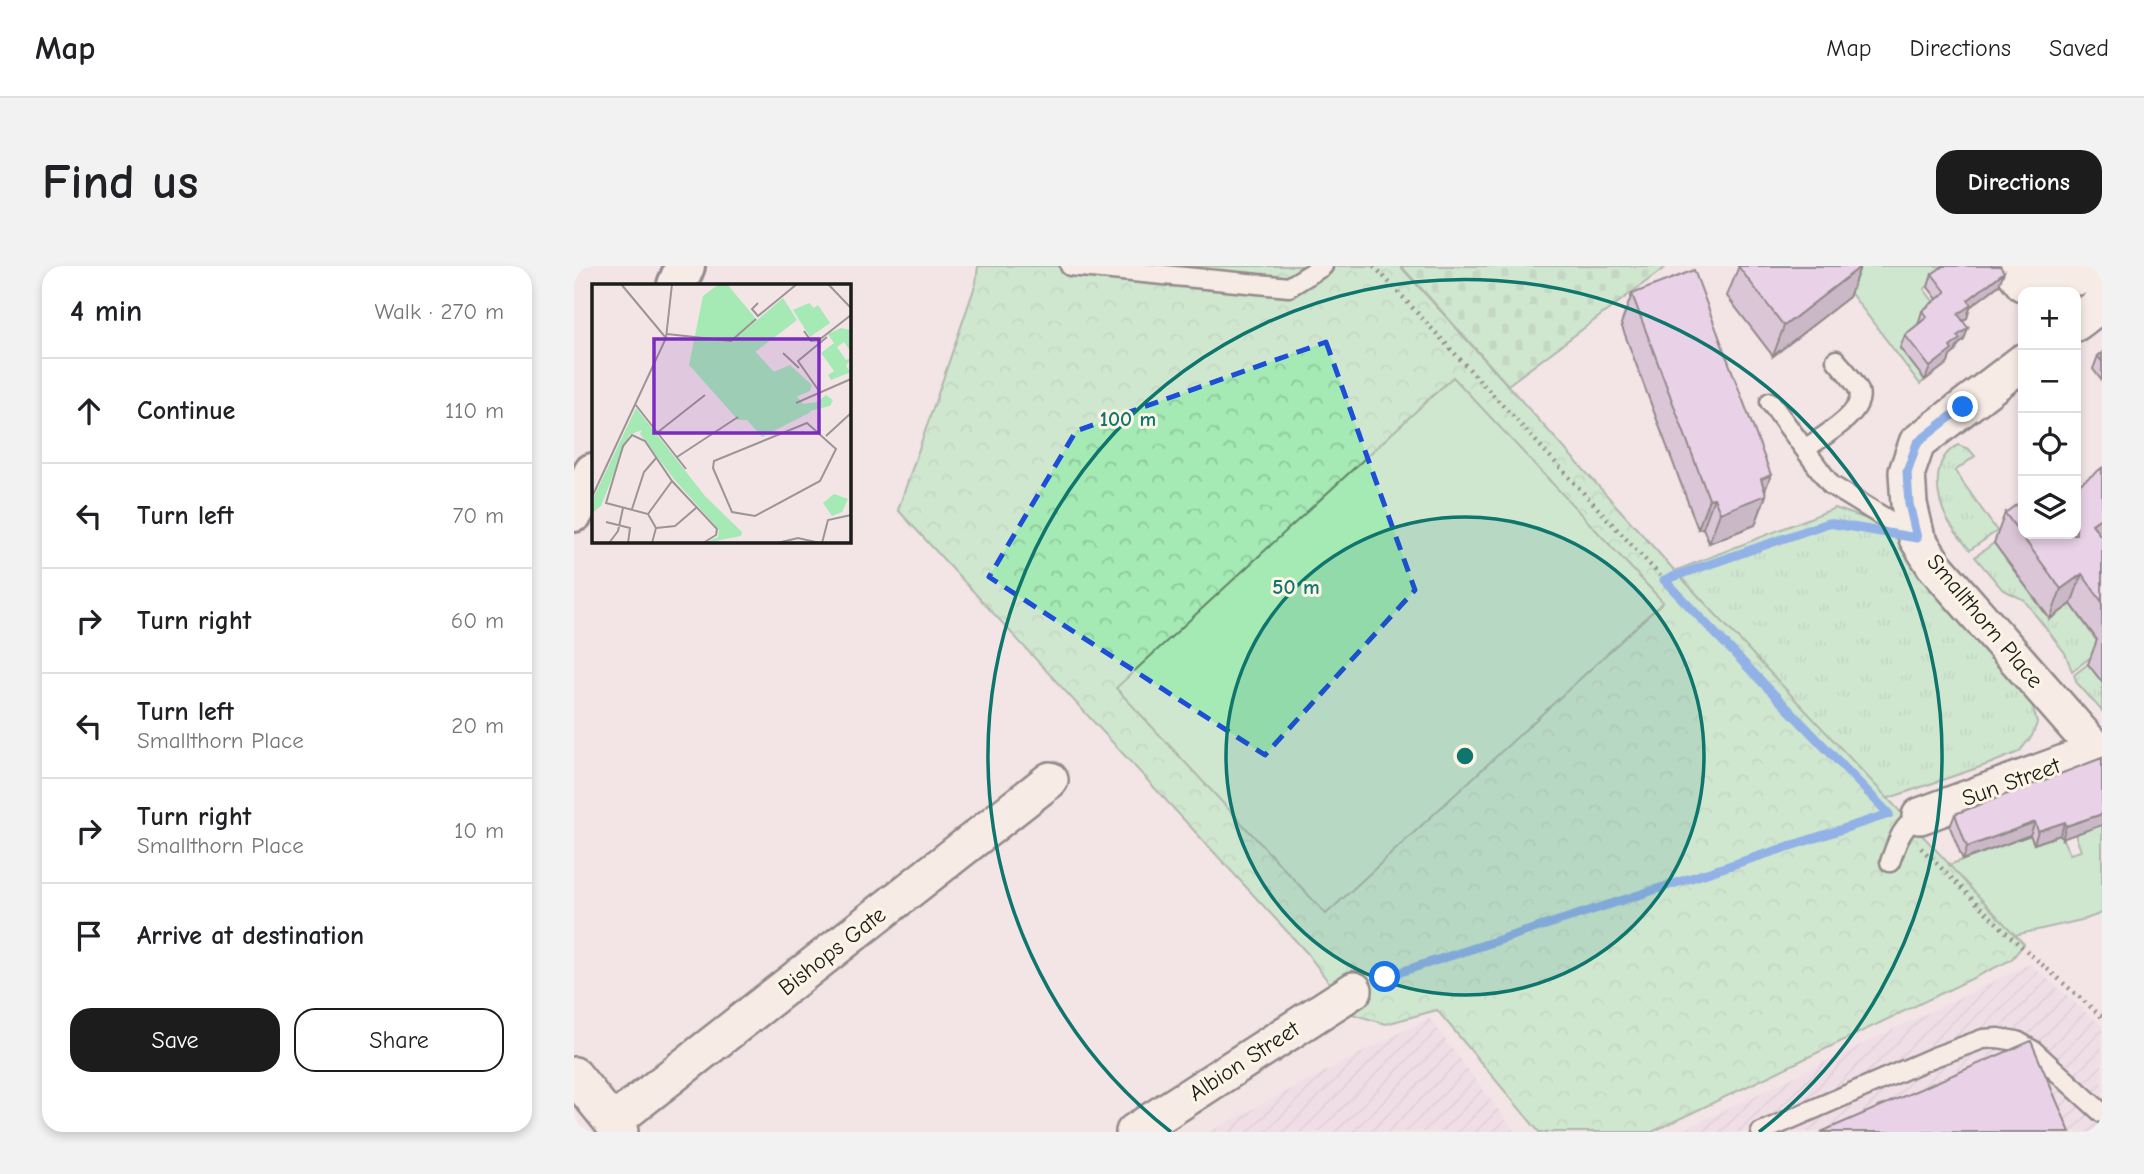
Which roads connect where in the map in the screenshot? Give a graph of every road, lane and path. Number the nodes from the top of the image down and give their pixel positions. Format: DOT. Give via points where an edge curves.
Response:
graph roads {
  1 [pos="685,266"];
  2 [pos="1070,266"];
  3 [pos="1323,266"];
  4 [pos="1374,266"];
  5 [pos="2010,266"];
  6 [pos="2102,269"];
  7 [pos="677,284"];
  8 [pos="2102,303"];
  9 [pos="2081,319"];
  10 [pos="1836,360"];
  11 [pos="2018,366"];
  12 [pos="1770,402"];
  13 [pos="1805,449"];
  14 [pos="592,475"];
  15 [pos="574,512"];
  16 [pos="1854,527"];
  17 [pos="1917,538"];
  18 [pos="1664,580"];
  19 [pos="2099,750"];
  20 [pos="1050,780"];
  21 [pos="1904,820"];
  22 [pos="1889,862"];
  23 [pos="1354,990"];
  24 [pos="2102,1017"];
  25 [pos="574,1075"];
  26 [pos="2102,1113"];
  27 [pos="617,1127"];
  28 [pos="1134,1132"];
  29 [pos="1761,1132"];
  1 -- 7 [label="street"];
  2 -- 3 [label="lane" via="1289,287"];
  4 -- 18 [label="path"];
  5 -- 6 [label="street" via="2023,283 2094,275"];
  8 -- 9 [label="street"];
  10 -- 13 [label="lane" via="1858,390 1858,405 1853,414"];
  11 -- 17 [label="street, Smallthorn Place" via="1917,443 1907,472"];
  12 -- 13 [label="lane"];
  13 -- 17 [label="lane" via="1831,485"];
  14 -- 15 [label="street"];
  16 -- 18 [label="path" via="1828,523"];
  17 -- 19 [label="street, Smallthorn Place" via="1934,565"];
  18 -- 21 [label="path"];
  19 -- 21 [label="street, Sun Street"];
  20 -- 27 [label="street, Bishops Gate"];
  21 -- 22 [label="lane"];
  21 -- 23 [label="path"];
  21 -- 24 [label="path" via="2013,939"];
  23 -- 28 [label="street, Albion Street"];
  25 -- 27 [label="street"];
  26 -- 29 [label="lane" via="2034,1051 2017,1041 1998,1038 1934,1057"];
}
